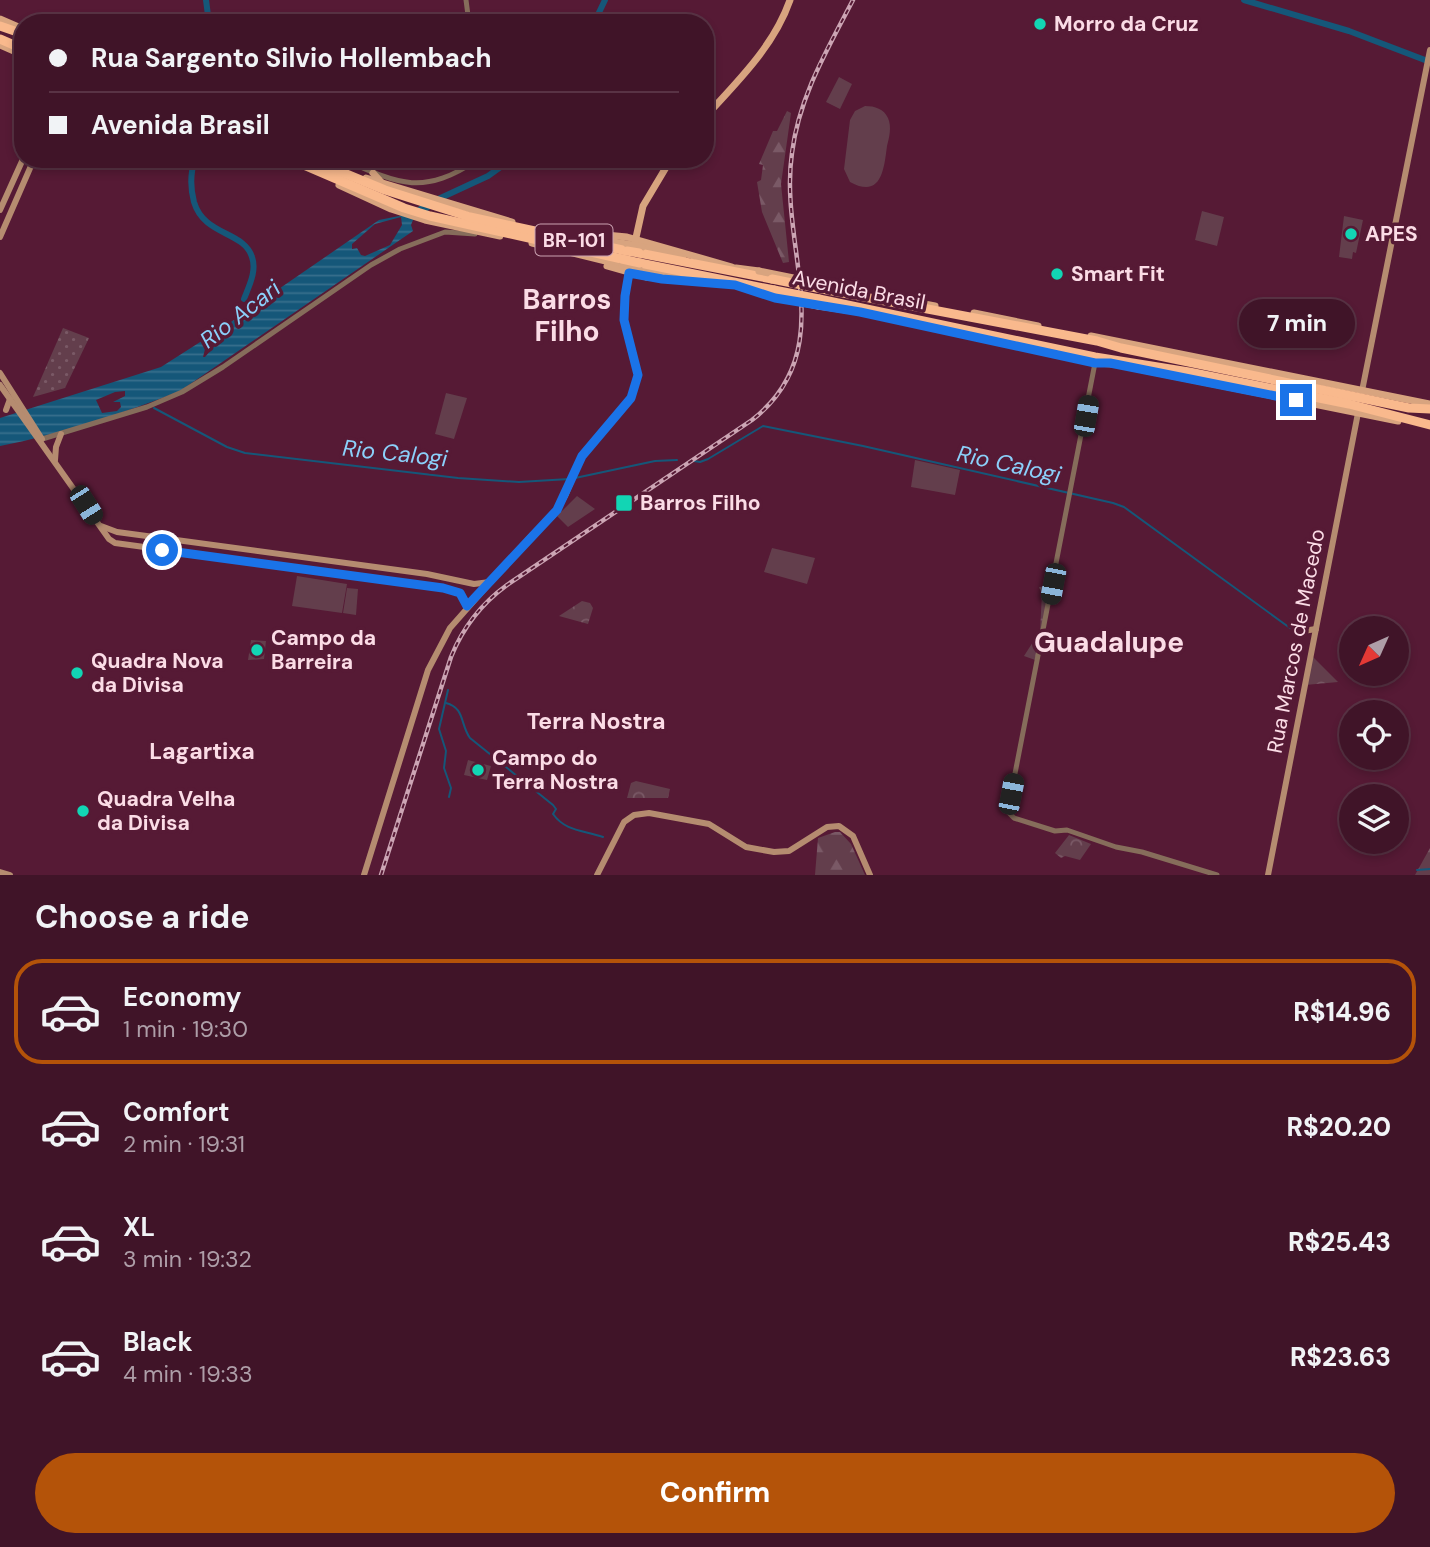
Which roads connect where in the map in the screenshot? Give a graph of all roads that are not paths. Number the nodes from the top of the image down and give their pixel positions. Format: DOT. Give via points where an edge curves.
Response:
graph roads {
  1 [pos="790,0"];
  2 [pos="1430,51"];
  3 [pos="1427,70"];
  4 [pos="714,106"];
  5 [pos="19,168"];
  6 [pos="30,168"];
  7 [pos="302,168"];
  8 [pos="309,168"];
  9 [pos="335,168"];
  10 [pos="347,168"];
  11 [pos="362,168"];
  12 [pos="465,168"];
  13 [pos="666,168"];
  14 [pos="373,173"];
  15 [pos="14,179"];
  16 [pos="382,180"];
  17 [pos="23,184"];
  18 [pos="415,197"];
  19 [pos="444,206"];
  20 [pos="0,210"];
  21 [pos="402,210"];
  22 [pos="429,219"];
  23 [pos="540,229"];
  24 [pos="486,233"];
  25 [pos="435,235"];
  26 [pos="0,237"];
  27 [pos="635,239"];
  28 [pos="553,248"];
  29 [pos="625,255"];
  30 [pos="640,258"];
  31 [pos="732,267"];
  32 [pos="629,273"];
  33 [pos="735,285"];
  34 [pos="825,287"];
  35 [pos="775,294"];
  36 [pos="819,303"];
  37 [pos="893,303"];
  38 [pos="930,305"];
  39 [pos="901,316"];
  40 [pos="942,330"];
  41 [pos="1095,363"];
  42 [pos="0,373"];
  43 [pos="0,385"];
  44 [pos="1362,391"];
  45 [pos="10,399"];
  46 [pos="1430,407"];
  47 [pos="20,408"];
  48 [pos="3,411"];
  49 [pos="1359,413"];
  50 [pos="1430,426"];
  51 [pos="61,434"];
  52 [pos="41,440"];
  53 [pos="55,460"];
  54 [pos="100,526"];
  55 [pos="238,549"];
  56 [pos="236,561"];
  57 [pos="353,564"];
  58 [pos="351,575"];
  59 [pos="491,582"];
  60 [pos="474,584"];
  61 [pos="464,596"];
  62 [pos="477,596"];
  63 [pos="467,606"];
  64 [pos="1316,629"];
  65 [pos="1303,631"];
  66 [pos="0,872"];
  67 [pos="871,873"];
  68 [pos="10,875"];
  69 [pos="363,875"];
  70 [pos="599,875"];
  71 [pos="1217,875"];
  72 [pos="1268,875"];
  1 -- 4 [label="main road" via="768,43"];
  2 -- 3 [label="main road"];
  3 -- 44 [label="main road"];
  5 -- 15 [label="main road"];
  6 -- 17 [label="main road"];
  7 -- 21 [label="main road, Avenida Brasil"];
  8 -- 21 [label="highway, Avenida Brasil / BR-101"];
  9 -- 18 [label="highway, Avenida Brasil / BR-101"];
  10 -- 16 [label="main road, Avenida Brasil"];
  11 -- 14 [label="street"];
  12 -- 16 [label="street" via="429,182"];
  13 -- 27 [label="main road" via="643,206"];
  14 -- 16 [label="main road"];
  15 -- 17 [label="main road"];
  15 -- 20 [label="main road"];
  16 -- 18 [label="main road, Avenida Brasil"];
  17 -- 26 [label="main road"];
  18 -- 19 [label="highway, Avenida Brasil / BR-101"];
  19 -- 23 [label="main road, Avenida Brasil"];
  19 -- 29 [label="highway, Avenida Brasil / BR-101"];
  21 -- 22 [label="highway, Avenida Brasil / BR-101"];
  22 -- 24 [label="main road, Avenida Brasil"];
  22 -- 25 [label="street" via="437,229"];
  22 -- 29 [label="highway, Avenida Brasil / BR-101"];
  23 -- 27 [label="main road"];
  23 -- 29 [label="main road, Avenida Brasil"];
  24 -- 25 [label="street"];
  24 -- 28 [label="main road, Avenida Brasil"];
  25 -- 51 [label="street" via="371,265 183,392"];
  27 -- 31 [label="main road"];
  27 -- 32 [label="main road"];
  28 -- 29 [label="main road, Avenida Brasil"];
  28 -- 32 [label="main road"];
  29 -- 30 [label="highway, Avenida Brasil / BR-101, bridge"];
  29 -- 30 [label="main road, Avenida Brasil, bridge"];
  30 -- 31 [label="main road, Avenida Brasil"];
  30 -- 33 [label="main road, Avenida Brasil"];
  30 -- 34 [label="highway, Avenida Brasil / BR-101, bridge"];
  30 -- 35 [label="highway, Avenida Brasil / BR-101"];
  31 -- 34 [label="main road, Avenida Brasil, bridge"];
  32 -- 33 [label="main road"];
  32 -- 59 [label="main road" via="624,320 637,368 636,387 625,408 587,450 553,516"];
  33 -- 35 [label="main road, Avenida Brasil"];
  34 -- 37 [label="highway, Avenida Brasil / BR-101"];
  34 -- 38 [label="main road, Avenida Brasil"];
  35 -- 36 [label="highway, Avenida Brasil / BR-101, bridge"];
  36 -- 39 [label="highway, Avenida Brasil / BR-101"];
  36 -- 40 [label="main road, Avenida Brasil"];
  37 -- 38 [label="main road"];
  37 -- 46 [label="highway, Avenida Brasil / BR-101" via="1084,338 1409,408"];
  38 -- 44 [label="main road, Avenida Brasil"];
  39 -- 40 [label="main road"];
  39 -- 50 [label="highway, Avenida Brasil / BR-101" via="1349,404"];
  40 -- 41 [label="main road, Avenida Brasil"];
  41 -- 49 [label="main road, Avenida Brasil"];
  41 -- 71 [label="street" via="1010,811 1014,818 1055,831 1067,830"];
  42 -- 47 [label="main road"];
  43 -- 45 [label="main road"];
  44 -- 46 [label="main road, Avenida Brasil"];
  45 -- 47 [label="main road"];
  45 -- 48 [label="main road"];
  47 -- 48 [label="street"];
  47 -- 52 [label="main road"];
  49 -- 50 [label="main road, Avenida Brasil"];
  49 -- 64 [label="main road, Rua Marcos de Macedo"];
  51 -- 52 [label="street"];
  51 -- 53 [label="main road"];
  52 -- 53 [label="main road"];
  53 -- 54 [label="main road"];
  54 -- 55 [label="main road"];
  54 -- 56 [label="main road" via="115,543"];
  55 -- 56 [label="main road"];
  55 -- 57 [label="main road"];
  56 -- 58 [label="main road"];
  57 -- 58 [label="main road"];
  57 -- 60 [label="main road"];
  58 -- 61 [label="main road" via="443,588"];
  59 -- 60 [label="main road"];
  59 -- 62 [label="main road"];
  60 -- 61 [label="main road"];
  60 -- 62 [label="main road"];
  61 -- 63 [label="main road"];
  62 -- 63 [label="main road"];
  63 -- 69 [label="main road" via="433,658"];
  64 -- 65 [label="main road"];
  64 -- 72 [label="main road, Rua Marcos de Macedo"];
  66 -- 68 [label="main road"];
  67 -- 70 [label="main road" via="853,836 839,826 827,827 784,852 753,849 722,831 646,817 629,822"];
}
